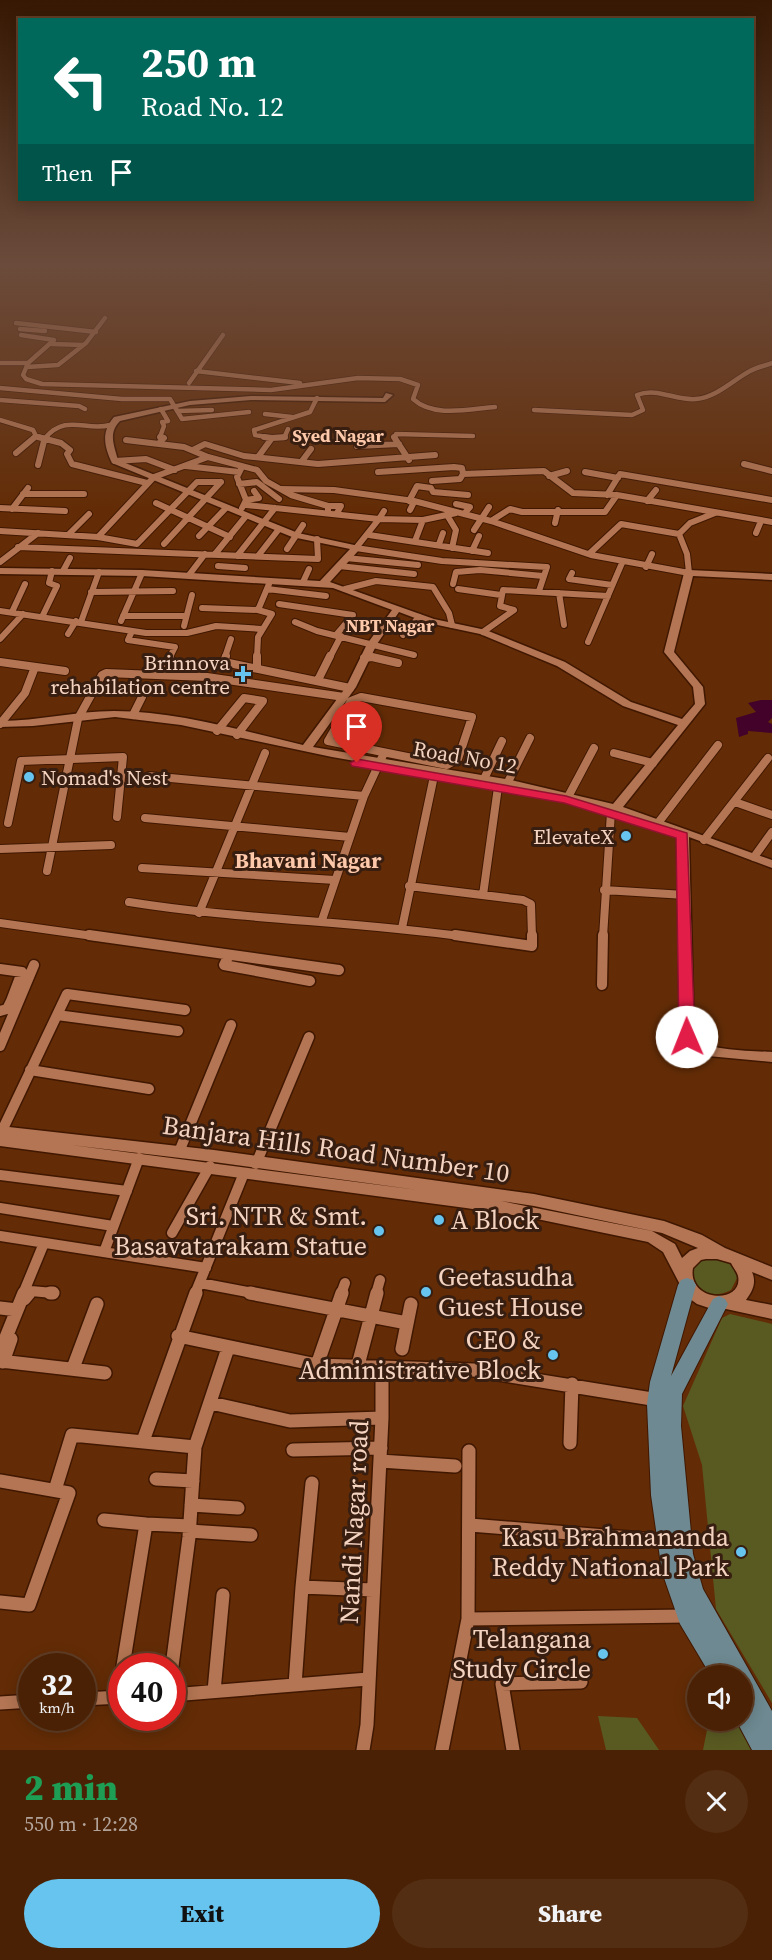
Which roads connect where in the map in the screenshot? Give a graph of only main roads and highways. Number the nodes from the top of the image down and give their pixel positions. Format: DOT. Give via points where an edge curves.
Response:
graph roads {
  1 [pos="686,1280"];
  2 [pos="724,1303"];
  3 [pos="696,1614"];
  4 [pos="719,1665"];
  5 [pos="732,1665"];
  6 [pos="753,1699"];
  7 [pos="753,1729"];
  8 [pos="772,1733"];
  9 [pos="764,1750"];
  1 -- 3 [label="main road" via="658,1400 661,1495 673,1572"];
  2 -- 3 [label="main road" via="677,1381 671,1401 683,1554"];
  3 -- 4 [label="main road"];
  3 -- 5 [label="main road"];
  6 -- 8 [label="main road"];
  7 -- 9 [label="main road"];
}
